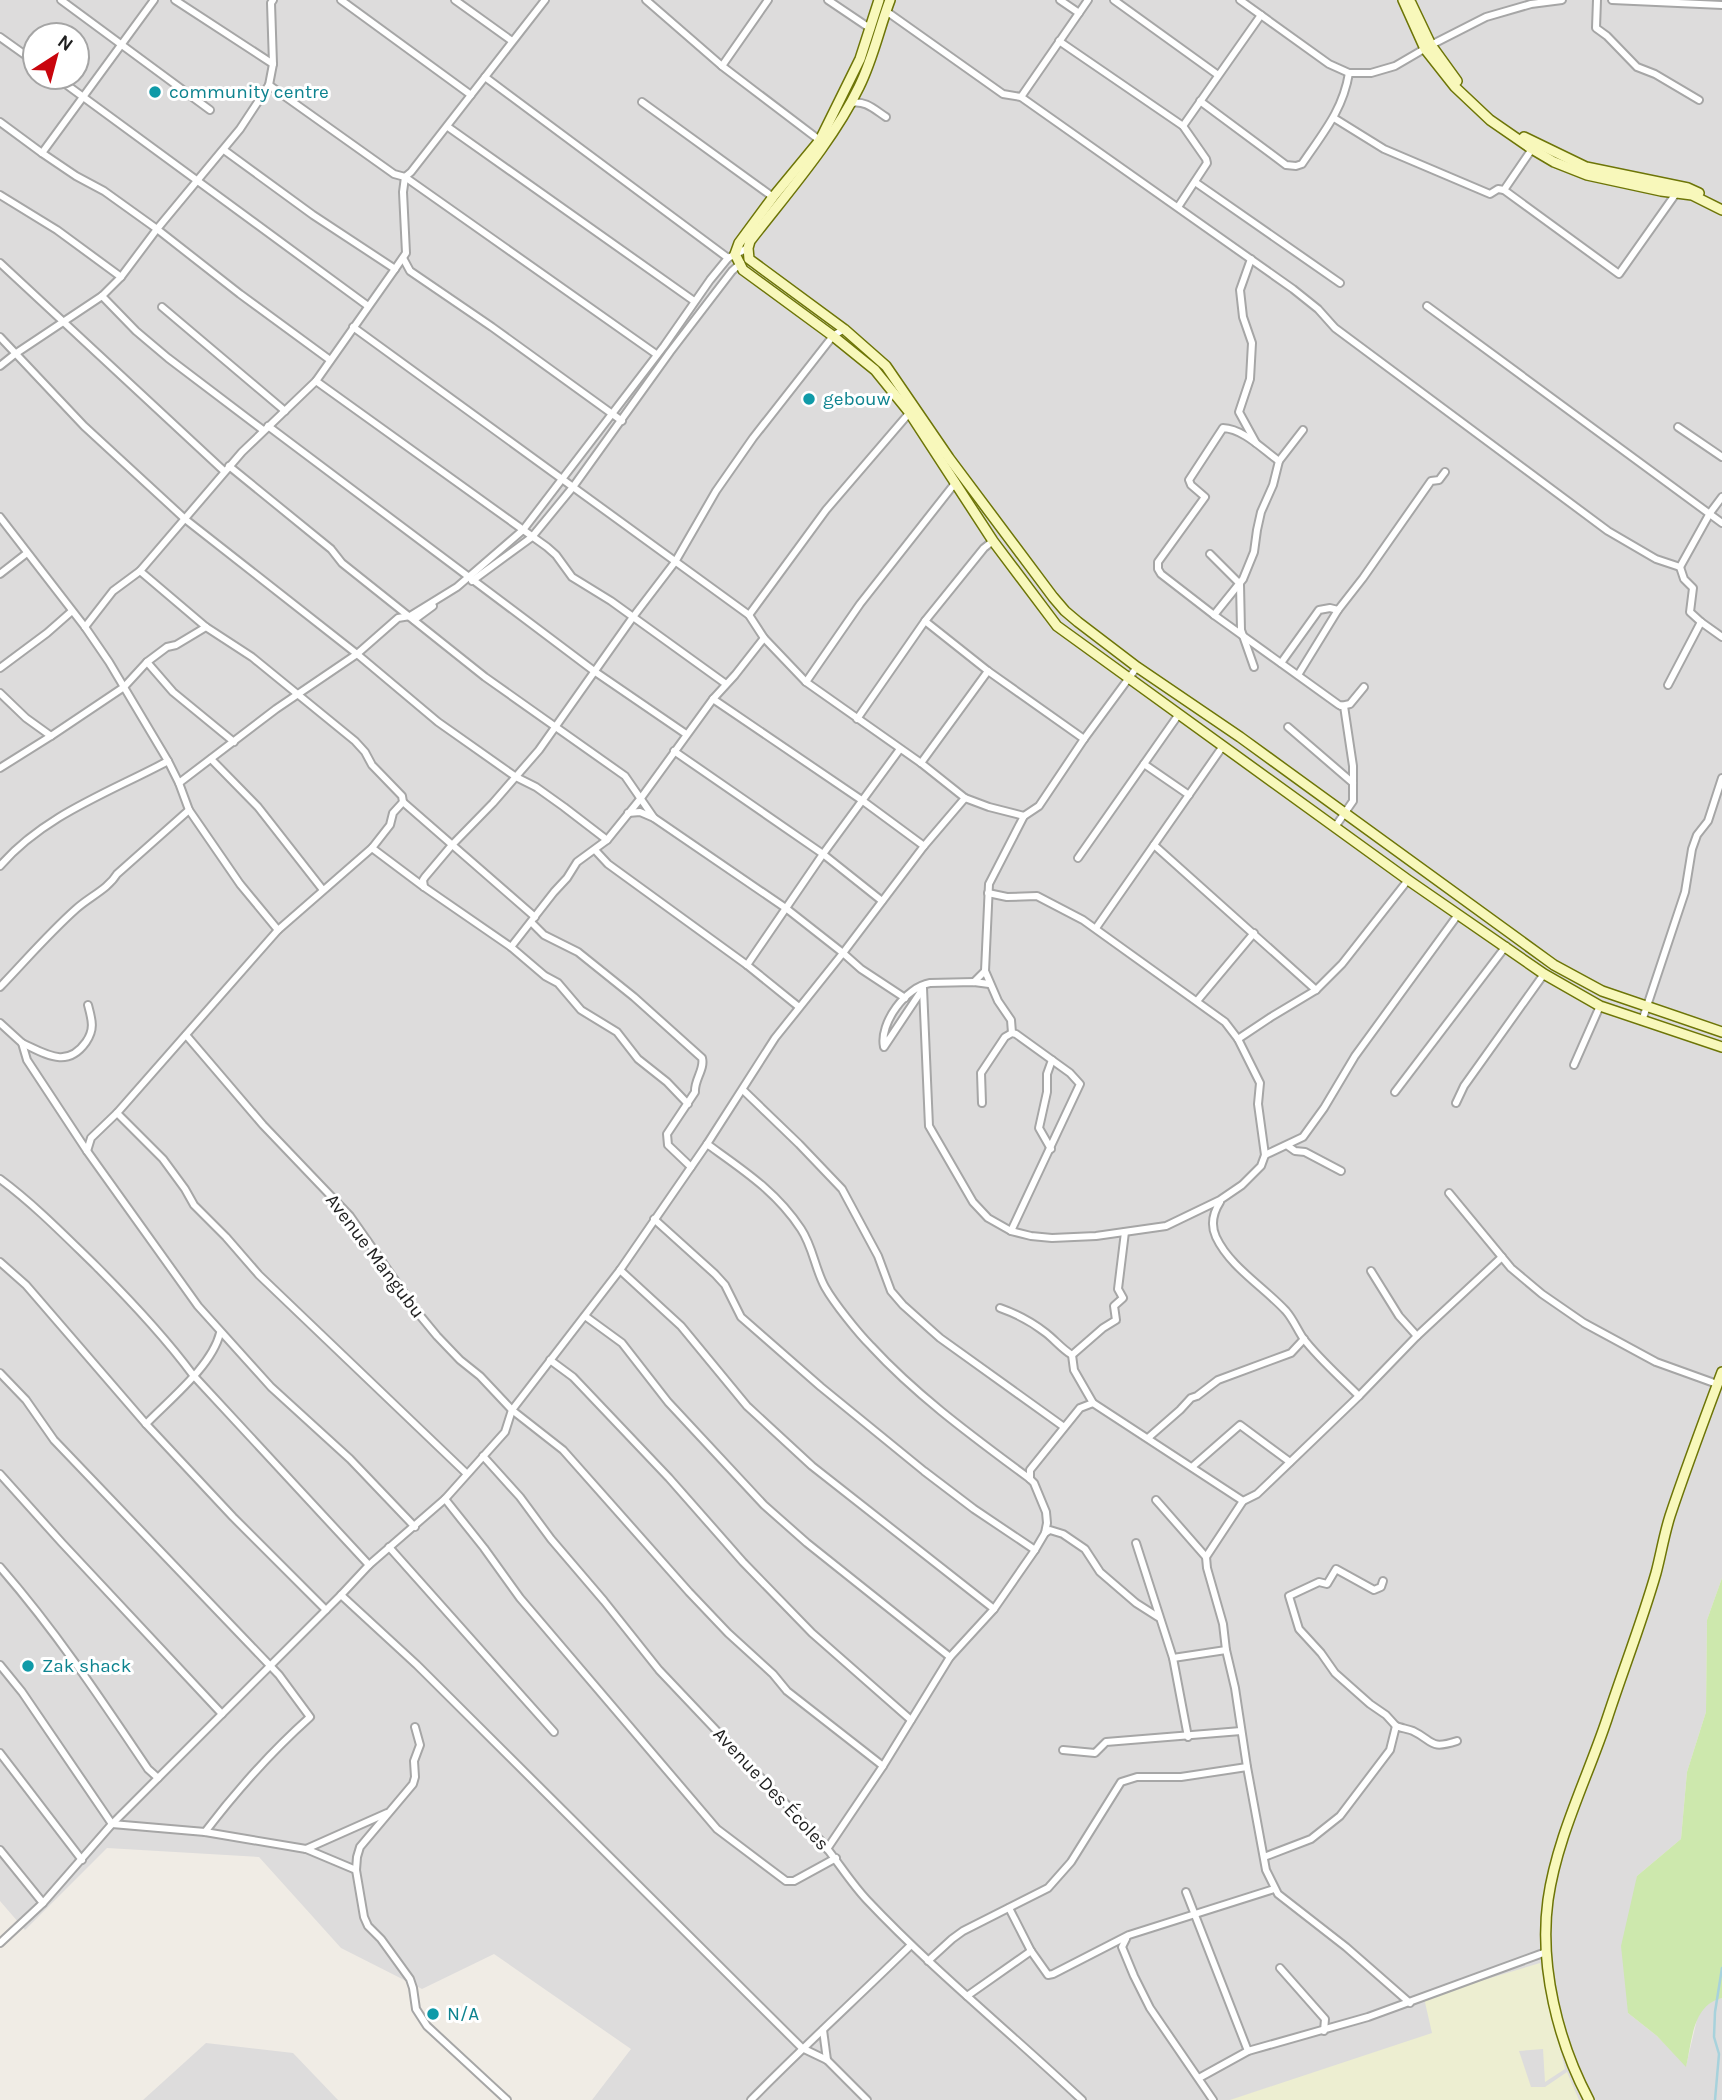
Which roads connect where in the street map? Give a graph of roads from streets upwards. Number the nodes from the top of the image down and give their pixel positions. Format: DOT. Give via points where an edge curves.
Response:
graph roads {
  1 [pos="61,0"];
  2 [pos="155,0"];
  3 [pos="175,0"];
  4 [pos="273,0"];
  5 [pos="341,0"];
  6 [pos="455,0"];
  7 [pos="545,0"];
  8 [pos="646,0"];
  9 [pos="768,0"];
  10 [pos="828,0"];
  11 [pos="879,0"];
  12 [pos="890,0"];
  13 [pos="1060,0"];
  14 [pos="1088,0"];
  15 [pos="1114,0"];
  16 [pos="1240,0"];
  17 [pos="1403,0"];
  18 [pos="1409,0"];
  19 [pos="1562,0"];
  20 [pos="1597,0"];
  21 [pos="1612,0"];
  22 [pos="1641,1"];
  23 [pos="1531,2"];
  24 [pos="1720,5"];
  25 [pos="886,10"];
  26 [pos="1079,13"];
  27 [pos="1261,15"];
  28 [pos="874,30"];
  29 [pos="0,37"];
  30 [pos="512,41"];
  31 [pos="1059,41"];
  32 [pos="122,45"];
  33 [pos="1428,47"];
  34 [pos="21,52"];
  35 [pos="273,64"];
  36 [pos="722,66"];
  37 [pos="1349,72"];
  38 [pos="1218,75"];
  39 [pos="485,77"];
  40 [pos="269,85"];
  41 [pos="76,91"];
  42 [pos="471,95"];
  43 [pos="84,97"];
  44 [pos="1021,97"];
  45 [pos="1699,100"];
  46 [pos="642,102"];
  47 [pos="1200,102"];
  48 [pos="850,103"];
  49 [pos="210,110"];
  50 [pos="886,117"];
  51 [pos="1334,118"];
  52 [pos="0,122"];
  53 [pos="448,127"];
  54 [pos="1183,127"];
  55 [pos="822,142"];
  56 [pos="1532,149"];
  57 [pos="224,150"];
  58 [pos="42,153"];
  59 [pos="405,177"];
  60 [pos="196,181"];
  61 [pos="1195,181"];
  62 [pos="1504,190"];
  63 [pos="1677,190"];
  64 [pos="0,195"];
  65 [pos="773,197"];
  66 [pos="1178,207"];
  67 [pos="1722,208"];
  68 [pos="157,229"];
  69 [pos="748,254"];
  70 [pos="732,256"];
  71 [pos="403,258"];
  72 [pos="1251,259"];
  73 [pos="0,263"];
  74 [pos="738,264"];
  75 [pos="395,270"];
  76 [pos="121,277"];
  77 [pos="1340,283"];
  78 [pos="102,296"];
  79 [pos="694,301"];
  80 [pos="368,306"];
  81 [pos="1427,306"];
  82 [pos="162,307"];
  83 [pos="65,321"];
  84 [pos="353,327"];
  85 [pos="844,329"];
  86 [pos="833,336"];
  87 [pos="0,337"];
  88 [pos="664,346"];
  89 [pos="670,352"];
  90 [pos="15,354"];
  91 [pos="656,354"];
  92 [pos="330,360"];
  93 [pos="0,366"];
  94 [pos="316,381"];
  95 [pos="285,411"];
  96 [pos="913,411"];
  97 [pos="611,413"];
  98 [pos="622,421"];
  99 [pos="1678,427"];
  100 [pos="265,428"];
  101 [pos="1303,430"];
  102 [pos="1257,444"];
  103 [pos="1722,457"];
  104 [pos="1279,461"];
  105 [pos="226,469"];
  106 [pos="1445,472"];
  107 [pos="562,480"];
  108 [pos="956,482"];
  109 [pos="573,487"];
  110 [pos="1722,497"];
  111 [pos="1710,513"];
  112 [pos="0,517"];
  113 [pos="185,519"];
  114 [pos="1722,523"];
  115 [pos="523,530"];
  116 [pos="532,537"];
  117 [pos="993,541"];
  118 [pos="27,553"];
  119 [pos="1210,554"];
  120 [pos="675,562"];
  121 [pos="1680,567"];
  122 [pos="140,571"];
  123 [pos="0,574"];
  124 [pos="472,578"];
  125 [pos="1240,583"];
  126 [pos="1338,610"];
  127 [pos="72,611"];
  128 [pos="749,615"];
  129 [pos="1214,615"];
  130 [pos="633,617"];
  131 [pos="412,618"];
  132 [pos="925,621"];
  133 [pos="1701,622"];
  134 [pos="85,627"];
  135 [pos="206,627"];
  136 [pos="1242,634"];
  137 [pos="1722,637"];
  138 [pos="764,638"];
  139 [pos="357,654"];
  140 [pos="147,662"];
  141 [pos="1281,663"];
  142 [pos="1137,667"];
  143 [pos="1254,667"];
  144 [pos="0,668"];
  145 [pos="594,671"];
  146 [pos="988,671"];
  147 [pos="1298,675"];
  148 [pos="1129,678"];
  149 [pos="806,682"];
  150 [pos="726,684"];
  151 [pos="1668,685"];
  152 [pos="124,687"];
  153 [pos="1364,687"];
  154 [pos="0,693"];
  155 [pos="299,694"];
  156 [pos="713,699"];
  157 [pos="1341,706"];
  158 [pos="1179,714"];
  159 [pos="857,719"];
  160 [pos="555,727"];
  161 [pos="1288,727"];
  162 [pos="686,734"];
  163 [pos="51,736"];
  164 [pos="1084,740"];
  165 [pos="234,742"];
  166 [pos="1223,746"];
  167 [pos="901,749"];
  168 [pos="674,751"];
  169 [pos="211,759"];
  170 [pos="168,761"];
  171 [pos="921,763"];
  172 [pos="1144,764"];
  173 [pos="0,768"];
  174 [pos="516,777"];
  175 [pos="1722,778"];
  176 [pos="179,783"];
  177 [pos="1353,783"];
  178 [pos="1189,795"];
  179 [pos="641,798"];
  180 [pos="965,798"];
  181 [pos="863,801"];
  182 [pos="403,802"];
  183 [pos="190,810"];
  184 [pos="628,813"];
  185 [pos="1345,813"];
  186 [pos="1024,816"];
  187 [pos="654,818"];
  188 [pos="1335,827"];
  189 [pos="607,840"];
  190 [pos="452,845"];
  191 [pos="1154,845"];
  192 [pos="924,846"];
  193 [pos="372,848"];
  194 [pos="595,850"];
  195 [pos="823,854"];
  196 [pos="1078,858"];
  197 [pos="0,866"];
  198 [pos="1408,880"];
  199 [pos="424,887"];
  200 [pos="323,890"];
  201 [pos="988,893"];
  202 [pos="882,901"];
  203 [pos="787,909"];
  204 [pos="1457,916"];
  205 [pos="533,920"];
  206 [pos="1096,928"];
  207 [pos="278,930"];
  208 [pos="1254,933"];
  209 [pos="1506,946"];
  210 [pos="511,947"];
  211 [pos="843,953"];
  212 [pos="747,965"];
  213 [pos="985,971"];
  214 [pos="1544,974"];
  215 [pos="974,982"];
  216 [pos="989,984"];
  217 [pos="0,987"];
  218 [pos="1316,990"];
  219 [pos="905,998"];
  220 [pos="1197,1001"];
  221 [pos="88,1005"];
  222 [pos="1600,1006"];
  223 [pos="799,1007"];
  224 [pos="1647,1008"];
  225 [pos="1642,1021"];
  226 [pos="0,1023"];
  227 [pos="1722,1032"];
  228 [pos="1012,1033"];
  229 [pos="186,1035"];
  230 [pos="1238,1039"];
  231 [pos="22,1043"];
  232 [pos="1722,1047"];
  233 [pos="1052,1060"];
  234 [pos="1574,1065"];
  235 [pos="743,1090"];
  236 [pos="1395,1092"];
  237 [pos="982,1103"];
  238 [pos="1456,1103"];
  239 [pos="688,1104"];
  240 [pos="117,1112"];
  241 [pos="707,1144"];
  242 [pos="1288,1146"];
  243 [pos="1051,1149"];
  244 [pos="87,1151"];
  245 [pos="1265,1155"];
  246 [pos="691,1167"];
  247 [pos="1341,1171"];
  248 [pos="0,1179"];
  249 [pos="1449,1193"];
  250 [pos="1220,1200"];
  251 [pos="654,1219"];
  252 [pos="1011,1231"];
  253 [pos="1125,1232"];
  254 [pos="1502,1257"];
  255 [pos="0,1262"];
  256 [pos="620,1270"];
  257 [pos="1371,1272"];
  258 [pos="1000,1308"];
  259 [pos="585,1315"];
  260 [pos="220,1333"];
  261 [pos="1417,1336"];
  262 [pos="1304,1339"];
  263 [pos="1072,1355"];
  264 [pos="550,1360"];
  265 [pos="1722,1371"];
  266 [pos="0,1373"];
  267 [pos="193,1375"];
  268 [pos="1717,1384"];
  269 [pos="1359,1396"];
  270 [pos="1093,1403"];
  271 [pos="512,1410"];
  272 [pos="146,1424"];
  273 [pos="1064,1427"];
  274 [pos="1148,1437"];
  275 [pos="483,1456"];
  276 [pos="1290,1462"];
  277 [pos="1192,1466"];
  278 [pos="466,1473"];
  279 [pos="0,1474"];
  280 [pos="1030,1479"];
  281 [pos="445,1499"];
  282 [pos="1156,1500"];
  283 [pos="1243,1501"];
  284 [pos="415,1527"];
  285 [pos="1045,1533"];
  286 [pos="1136,1543"];
  287 [pos="389,1547"];
  288 [pos="1035,1550"];
  289 [pos="1206,1557"];
  290 [pos="369,1565"];
  291 [pos="0,1567"];
  292 [pos="1383,1581"];
  293 [pos="341,1595"];
  294 [pos="993,1609"];
  295 [pos="326,1610"];
  296 [pos="1159,1618"];
  297 [pos="1226,1650"];
  298 [pos="950,1657"];
  299 [pos="1173,1658"];
  300 [pos="0,1665"];
  301 [pos="269,1667"];
  302 [pos="222,1714"];
  303 [pos="911,1720"];
  304 [pos="415,1727"];
  305 [pos="1396,1727"];
  306 [pos="1241,1731"];
  307 [pos="554,1732"];
  308 [pos="1188,1737"];
  309 [pos="1457,1741"];
  310 [pos="1063,1750"];
  311 [pos="0,1753"];
  312 [pos="883,1766"];
  313 [pos="1247,1767"];
  314 [pos="158,1778"];
  315 [pos="389,1812"];
  316 [pos="112,1824"];
  317 [pos="205,1832"];
  318 [pos="306,1849"];
  319 [pos="828,1849"];
  320 [pos="0,1850"];
  321 [pos="1264,1857"];
  322 [pos="836,1858"];
  323 [pos="82,1860"];
  324 [pos="356,1870"];
  325 [pos="1274,1889"];
  326 [pos="1186,1892"];
  327 [pos="43,1903"];
  328 [pos="1009,1908"];
  329 [pos="1194,1913"];
  330 [pos="1126,1938"];
  331 [pos="0,1943"];
  332 [pos="911,1945"];
  333 [pos="1031,1951"];
  334 [pos="1546,1952"];
  335 [pos="928,1961"];
  336 [pos="1280,1968"];
  337 [pos="967,1996"];
  338 [pos="1410,2003"];
  339 [pos="823,2030"];
  340 [pos="1324,2031"];
  341 [pos="802,2048"];
  342 [pos="1248,2052"];
  343 [pos="827,2060"];
  344 [pos="1199,2078"];
  345 [pos="507,2100"];
  346 [pos="751,2100"];
  347 [pos="867,2100"];
  348 [pos="1082,2100"];
  349 [pos="1213,2100"];
  350 [pos="1589,2100"];
  1 -- 32 [label="street"];
  2 -- 32 [label="street"];
  3 -- 35 [label="street"];
  4 -- 35 [label="street"];
  5 -- 42 [label="street"];
  6 -- 30 [label="street"];
  7 -- 30 [label="street"];
  8 -- 36 [label="street"];
  9 -- 36 [label="street"];
  10 -- 28 [label="street"];
  11 -- 28 [label="street"];
  12 -- 25 [label="street"];
  13 -- 26 [label="street"];
  14 -- 26 [label="street"];
  15 -- 38 [label="street"];
  16 -- 27 [label="street"];
  17 -- 33 [label="street"];
  18 -- 33 [label="street"];
  19 -- 23 [label="street"];
  20 -- 45 [label="street" via="1596,28 1637,68"];
  21 -- 22 [label="street"];
  22 -- 24 [label="street"];
  23 -- 33 [label="street" via="1486,17"];
  25 -- 28 [label="street"];
  25 -- 44 [label="street" via="1003,94"];
  26 -- 31 [label="street"];
  27 -- 37 [label="street" via="1329,64"];
  27 -- 38 [label="street"];
  28 -- 48 [label="street" via="870,63"];
  28 -- 55 [label="street"];
  29 -- 34 [label="street"];
  30 -- 39 [label="street"];
  31 -- 44 [label="street"];
  31 -- 54 [label="street"];
  32 -- 43 [label="street"];
  32 -- 49 [label="street"];
  33 -- 37 [label="street" via="1395,66 1371,73"];
  33 -- 56 [label="street" via="1471,105"];
  33 -- 63 [label="street" via="1477,102 1527,139 1586,167"];
  35 -- 40 [label="street"];
  36 -- 55 [label="street"];
  37 -- 51 [label="street"];
  38 -- 47 [label="street"];
  39 -- 42 [label="street"];
  39 -- 70 [label="street"];
  40 -- 57 [label="street"];
  40 -- 59 [label="street" via="394,174"];
  41 -- 43 [label="street"];
  42 -- 53 [label="street"];
  43 -- 58 [label="street"];
  43 -- 60 [label="street"];
  44 -- 66 [label="street"];
  46 -- 65 [label="street"];
  47 -- 51 [label="street" via="1286,165 1302,164"];
  47 -- 54 [label="street"];
  48 -- 50 [label="street" via="860,101"];
  48 -- 55 [label="street"];
  51 -- 62 [label="street" via="1384,149 1490,194"];
  52 -- 58 [label="street"];
  53 -- 59 [label="street"];
  53 -- 79 [label="street"];
  54 -- 61 [label="street" via="1206,159"];
  55 -- 65 [label="street"];
  55 -- 69 [label="street" via="750,242"];
  56 -- 62 [label="street"];
  56 -- 63 [label="street" via="1587,176"];
  57 -- 60 [label="street"];
  57 -- 75 [label="street"];
  58 -- 68 [label="street"];
  59 -- 71 [label="street"];
  59 -- 91 [label="street"];
  60 -- 68 [label="street"];
  60 -- 80 [label="street"];
  61 -- 66 [label="street"];
  61 -- 77 [label="street"];
  62 -- 63 [label="street" via="1619,274"];
  63 -- 67 [label="street"];
  64 -- 76 [label="street"];
  65 -- 70 [label="street"];
  66 -- 72 [label="street"];
  68 -- 76 [label="street"];
  68 -- 92 [label="street"];
  69 -- 70 [label="street"];
  69 -- 74 [label="street"];
  69 -- 85 [label="street"];
  70 -- 74 [label="street"];
  70 -- 79 [label="street"];
  71 -- 75 [label="street"];
  71 -- 97 [label="street" via="410,271"];
  72 -- 102 [label="street" via="1240,290 1252,343 1250,379 1239,412"];
  72 -- 121 [label="street" via="1318,309 1335,328 1608,531 1656,559"];
  73 -- 83 [label="street"];
  74 -- 86 [label="street"];
  74 -- 89 [label="street"];
  75 -- 80 [label="street"];
  76 -- 78 [label="street"];
  78 -- 83 [label="street"];
  78 -- 100 [label="street" via="168,358"];
  79 -- 88 [label="street"];
  80 -- 84 [label="street"];
  81 -- 111 [label="street"];
  82 -- 95 [label="street"];
  83 -- 90 [label="street"];
  83 -- 105 [label="street"];
  84 -- 92 [label="street"];
  84 -- 107 [label="street"];
  85 -- 86 [label="street"];
  85 -- 96 [label="street" via="880,359"];
  86 -- 96 [label="street" via="876,370"];
  86 -- 120 [label="street" via="716,491"];
  87 -- 90 [label="street"];
  88 -- 89 [label="street"];
  88 -- 91 [label="street"];
  89 -- 98 [label="street"];
  90 -- 93 [label="street"];
  90 -- 113 [label="street" via="84,426"];
  91 -- 97 [label="street"];
  92 -- 94 [label="street"];
  94 -- 95 [label="street"];
  94 -- 115 [label="street"];
  95 -- 100 [label="street"];
  96 -- 108 [label="street" via="929,446"];
  96 -- 128 [label="street" via="826,510"];
  96 -- 142 [label="street" via="1065,611"];
  97 -- 98 [label="street"];
  97 -- 107 [label="street"];
  98 -- 109 [label="street"];
  99 -- 103 [label="street"];
  100 -- 105 [label="street"];
  100 -- 124 [label="street"];
  101 -- 104 [label="street"];
  102 -- 104 [label="street"];
  102 -- 129 [label="street" via="1227,428 1221,431 1189,480 1205,497 1158,562 1161,574"];
  104 -- 125 [label="street" via="1261,512 1254,552"];
  105 -- 113 [label="street"];
  105 -- 131 [label="street"];
  106 -- 126 [label="street" via="1431,481"];
  107 -- 109 [label="street"];
  107 -- 115 [label="street"];
  108 -- 117 [label="street"];
  108 -- 149 [label="street" via="860,604"];
  109 -- 116 [label="street"];
  109 -- 120 [label="street"];
  110 -- 111 [label="street"];
  111 -- 114 [label="street"];
  111 -- 121 [label="street"];
  112 -- 118 [label="street"];
  113 -- 122 [label="street"];
  113 -- 139 [label="street"];
  115 -- 116 [label="street"];
  115 -- 124 [label="street"];
  116 -- 124 [label="street"];
  116 -- 130 [label="street" via="556,555 572,578"];
  117 -- 132 [label="street"];
  117 -- 148 [label="street" via="1057,626"];
  118 -- 123 [label="street"];
  118 -- 127 [label="street"];
  119 -- 125 [label="street"];
  120 -- 128 [label="street"];
  120 -- 130 [label="street"];
  121 -- 133 [label="street" via="1693,588 1690,612"];
  122 -- 134 [label="street" via="113,591"];
  122 -- 135 [label="street"];
  124 -- 131 [label="street"];
  124 -- 145 [label="street"];
  125 -- 129 [label="street"];
  125 -- 136 [label="street"];
  126 -- 141 [label="street" via="1319,610"];
  126 -- 147 [label="street"];
  127 -- 134 [label="street"];
  127 -- 144 [label="street"];
  128 -- 138 [label="street"];
  129 -- 136 [label="street"];
  130 -- 145 [label="street"];
  130 -- 150 [label="street"];
  131 -- 139 [label="street" via="398,618"];
  131 -- 160 [label="street"];
  132 -- 146 [label="street"];
  132 -- 159 [label="street"];
  133 -- 137 [label="street"];
  133 -- 151 [label="street"];
  134 -- 152 [label="street"];
  135 -- 140 [label="street"];
  135 -- 155 [label="street"];
  136 -- 141 [label="street"];
  136 -- 143 [label="street"];
  138 -- 149 [label="street"];
  138 -- 150 [label="street"];
  139 -- 155 [label="street"];
  139 -- 174 [label="street" via="438,722"];
  140 -- 152 [label="street"];
  140 -- 165 [label="street" via="173,692"];
  141 -- 147 [label="street"];
  142 -- 148 [label="street"];
  142 -- 185 [label="street"];
  145 -- 160 [label="street"];
  145 -- 162 [label="street"];
  146 -- 164 [label="street"];
  146 -- 171 [label="street"];
  147 -- 157 [label="street"];
  148 -- 158 [label="street"];
  148 -- 164 [label="street"];
  149 -- 159 [label="street"];
  150 -- 156 [label="street"];
  152 -- 163 [label="street"];
  152 -- 170 [label="street"];
  153 -- 157 [label="street" via="1350,704"];
  154 -- 163 [label="street"];
  155 -- 165 [label="street"];
  155 -- 182 [label="street" via="355,741"];
  156 -- 162 [label="street"];
  156 -- 181 [label="street"];
  157 -- 177 [label="street" via="1350,736"];
  158 -- 166 [label="street"];
  158 -- 172 [label="street"];
  159 -- 167 [label="street"];
  160 -- 174 [label="street"];
  160 -- 179 [label="street" via="625,776"];
  161 -- 177 [label="street"];
  162 -- 168 [label="street"];
  163 -- 173 [label="street"];
  164 -- 186 [label="street" via="1039,806"];
  165 -- 169 [label="street"];
  166 -- 178 [label="street"];
  166 -- 188 [label="street"];
  167 -- 171 [label="street"];
  167 -- 181 [label="street"];
  168 -- 179 [label="street"];
  168 -- 195 [label="street"];
  169 -- 176 [label="street"];
  169 -- 200 [label="street" via="258,807"];
  170 -- 176 [label="street"];
  170 -- 197 [label="street" via="41,828"];
  171 -- 180 [label="street"];
  172 -- 178 [label="street"];
  172 -- 196 [label="street"];
  174 -- 189 [label="street"];
  174 -- 190 [label="street"];
  175 -- 224 [label="street" via="1692,849 1685,892"];
  176 -- 183 [label="street"];
  177 -- 185 [label="street" via="1353,802"];
  178 -- 191 [label="street"];
  179 -- 184 [label="street"];
  179 -- 187 [label="street"];
  180 -- 186 [label="street"];
  180 -- 192 [label="street"];
  181 -- 192 [label="street"];
  181 -- 195 [label="street"];
  182 -- 190 [label="street"];
  182 -- 193 [label="street"];
  183 -- 207 [label="street"];
  183 -- 217 [label="street" via="75,910"];
  184 -- 187 [label="street"];
  184 -- 189 [label="street"];
  185 -- 188 [label="street"];
  185 -- 224 [label="street" via="1554,965"];
  186 -- 201 [label="street" via="991,877"];
  187 -- 203 [label="street"];
  188 -- 198 [label="street"];
  189 -- 194 [label="street"];
  190 -- 199 [label="street" via="423,880"];
  190 -- 205 [label="street"];
  191 -- 206 [label="street"];
  191 -- 208 [label="street"];
  192 -- 202 [label="street"];
  193 -- 199 [label="street"];
  193 -- 200 [label="street"];
  194 -- 205 [label="street" via="577,862"];
  194 -- 212 [label="street"];
  195 -- 202 [label="street"];
  195 -- 203 [label="street"];
  198 -- 204 [label="street"];
  198 -- 218 [label="street"];
  199 -- 210 [label="street"];
  200 -- 207 [label="street"];
  201 -- 206 [label="street" via="1037,896"];
  201 -- 213 [label="street"];
  202 -- 211 [label="street"];
  203 -- 211 [label="street"];
  203 -- 212 [label="street"];
  204 -- 209 [label="street"];
  204 -- 242 [label="street" via="1355,1056 1303,1137"];
  205 -- 210 [label="street"];
  205 -- 239 [label="street" via="544,935 578,952 698,1053 703,1063"];
  206 -- 220 [label="street"];
  207 -- 229 [label="street"];
  208 -- 218 [label="street"];
  208 -- 220 [label="street"];
  209 -- 214 [label="street"];
  209 -- 236 [label="street"];
  210 -- 239 [label="street" via="558,983 581,1010 617,1032 638,1059"];
  211 -- 219 [label="street"];
  211 -- 223 [label="street"];
  212 -- 223 [label="street"];
  213 -- 215 [label="street"];
  213 -- 216 [label="street"];
  214 -- 222 [label="street"];
  214 -- 238 [label="street"];
  215 -- 216 [label="street"];
  215 -- 219 [label="street" via="923,984"];
  216 -- 228 [label="street" via="1011,1020"];
  218 -- 230 [label="street"];
  219 -- 252 [label="street" via="885,1025 884,1047 923,988 929,1126 973,1202 988,1218"];
  220 -- 230 [label="street" via="1225,1022"];
  221 -- 231 [label="street" via="93,1023 78,1054 49,1056"];
  222 -- 225 [label="street"];
  222 -- 234 [label="street"];
  223 -- 235 [label="street"];
  224 -- 225 [label="street"];
  224 -- 227 [label="street"];
  225 -- 232 [label="street"];
  226 -- 231 [label="street"];
  228 -- 233 [label="street"];
  228 -- 237 [label="street" via="981,1073"];
  229 -- 240 [label="street"];
  229 -- 271 [label="street, Avenue Mangubu" via="350,1216 437,1336"];
  230 -- 245 [label="street" via="1260,1083"];
  231 -- 244 [label="street" via="27,1060"];
  233 -- 243 [label="street" via="1038,1128"];
  233 -- 243 [label="street" via="1080,1084"];
  235 -- 241 [label="street"];
  235 -- 273 [label="street" via="842,1189 902,1305 940,1338"];
  239 -- 246 [label="street" via="666,1140"];
  240 -- 244 [label="street" via="91,1138"];
  240 -- 278 [label="street" via="163,1159 194,1205 259,1275"];
  241 -- 246 [label="street"];
  241 -- 280 [label="street" via="782,1203 811,1247 825,1286 870,1346 936,1407"];
  242 -- 245 [label="street"];
  242 -- 247 [label="street"];
  243 -- 252 [label="street"];
  244 -- 260 [label="street"];
  245 -- 250 [label="street" via="1261,1166 1242,1185"];
  246 -- 251 [label="street"];
  248 -- 267 [label="street" via="140,1311"];
  249 -- 254 [label="street"];
  250 -- 253 [label="street" via="1176,1223"];
  250 -- 262 [label="street" via="1214,1211 1214,1234 1235,1262 1285,1309"];
  251 -- 256 [label="street"];
  251 -- 288 [label="street" via="725,1285 741,1317 821,1387 944,1486"];
  252 -- 253 [label="street" via="1052,1238"];
  253 -- 263 [label="street" via="1118,1289 1123,1298 1114,1306 1116,1320"];
  254 -- 261 [label="street"];
  254 -- 268 [label="street" via="1542,1294 1584,1323 1656,1362"];
  255 -- 272 [label="street" via="26,1285"];
  256 -- 259 [label="street"];
  256 -- 294 [label="street" via="681,1326 747,1406 812,1466"];
  257 -- 261 [label="street"];
  258 -- 263 [label="street" via="1026,1319"];
  259 -- 264 [label="street"];
  259 -- 298 [label="street" via="622,1343 668,1402 764,1505"];
  260 -- 267 [label="street" via="217,1345"];
  260 -- 284 [label="street"];
  261 -- 269 [label="street"];
  262 -- 269 [label="street"];
  262 -- 274 [label="street" via="1291,1353 1218,1380"];
  263 -- 270 [label="street" via="1074,1370"];
  264 -- 271 [label="street"];
  264 -- 303 [label="street" via="573,1377 812,1633"];
  265 -- 268 [label="street"];
  266 -- 301 [label="street" via="54,1440"];
  267 -- 272 [label="street"];
  267 -- 290 [label="street"];
  268 -- 334 [label="street" via="1593,1763 1564,1837 1548,1902"];
  269 -- 276 [label="street"];
  270 -- 273 [label="street" via="1080,1408"];
  270 -- 274 [label="street"];
  271 -- 275 [label="street" via="505,1432"];
  271 -- 312 [label="street, Avenue Mangubu" via="563,1450 688,1592 787,1690"];
  272 -- 295 [label="street"];
  273 -- 280 [label="street" via="1030,1470"];
  274 -- 277 [label="street"];
  275 -- 278 [label="street"];
  275 -- 319 [label="street, Avenue Des Écoles" via="659,1670"];
  276 -- 277 [label="street" via="1240,1425"];
  276 -- 283 [label="street" via="1257,1494"];
  277 -- 283 [label="street"];
  278 -- 281 [label="street"];
  279 -- 302 [label="street"];
  280 -- 285 [label="street" via="1046,1512"];
  281 -- 284 [label="street"];
  281 -- 322 [label="street" via="520,1598 717,1829 786,1881"];
  282 -- 289 [label="street"];
  283 -- 289 [label="street"];
  284 -- 287 [label="street"];
  285 -- 288 [label="street"];
  285 -- 296 [label="street" via="1056,1531 1085,1549 1100,1572"];
  286 -- 296 [label="street"];
  287 -- 290 [label="street"];
  287 -- 307 [label="street"];
  288 -- 294 [label="street"];
  289 -- 297 [label="street"];
  290 -- 293 [label="street"];
  291 -- 314 [label="street" via="83,1672"];
  292 -- 305 [label="street" via="1374,1590 1336,1569 1327,1584 1289,1596 1299,1629 1335,1673"];
  293 -- 295 [label="street"];
  293 -- 341 [label="street"];
  294 -- 298 [label="street"];
  295 -- 301 [label="street"];
  296 -- 299 [label="street"];
  297 -- 299 [label="street"];
  297 -- 306 [label="street"];
  298 -- 303 [label="street"];
  299 -- 308 [label="street"];
  300 -- 316 [label="street"];
  301 -- 302 [label="street"];
  301 -- 317 [label="street" via="310,1717 278,1745"];
  302 -- 314 [label="street"];
  303 -- 312 [label="street"];
  304 -- 315 [label="street" via="420,1745 413,1784"];
  305 -- 309 [label="street" via="1413,1731 1430,1744"];
  305 -- 321 [label="street" via="1390,1750 1340,1816 1311,1839"];
  306 -- 308 [label="street"];
  306 -- 313 [label="street"];
  308 -- 310 [label="street" via="1106,1742 1095,1753"];
  311 -- 323 [label="street"];
  312 -- 319 [label="street"];
  313 -- 321 [label="street"];
  313 -- 328 [label="street" via="1121,1782 1059,1878"];
  314 -- 316 [label="street"];
  315 -- 318 [label="street"];
  315 -- 324 [label="street" via="360,1847"];
  316 -- 317 [label="street"];
  316 -- 323 [label="street"];
  317 -- 318 [label="street"];
  318 -- 324 [label="street"];
  319 -- 322 [label="street, Avenue Des Écoles"];
  320 -- 327 [label="street"];
  321 -- 325 [label="street"];
  322 -- 332 [label="street, Avenue Des Écoles" via="856,1888"];
  323 -- 327 [label="street"];
  324 -- 345 [label="street" via="364,1917 410,1979 419,2018"];
  325 -- 329 [label="street"];
  325 -- 338 [label="street"];
  326 -- 329 [label="street"];
  327 -- 331 [label="street"];
  328 -- 333 [label="street"];
  328 -- 335 [label="street" via="952,1939"];
  329 -- 330 [label="street"];
  329 -- 342 [label="street"];
  330 -- 333 [label="street" via="1051,1975"];
  330 -- 344 [label="street" via="1122,1947 1150,2008"];
  332 -- 335 [label="street, Avenue Des Écoles"];
  332 -- 339 [label="street"];
  333 -- 337 [label="street"];
  334 -- 338 [label="street"];
  334 -- 350 [label="street" via="1566,2049"];
  335 -- 337 [label="street, Avenue Des Écoles"];
  336 -- 340 [label="street" via="1325,2019"];
  337 -- 348 [label="street, Avenue Des Écoles"];
  338 -- 340 [label="street"];
  339 -- 341 [label="street"];
  339 -- 343 [label="street"];
  340 -- 342 [label="street"];
  341 -- 343 [label="street"];
  341 -- 346 [label="street"];
  342 -- 344 [label="street"];
  343 -- 347 [label="street"];
  344 -- 349 [label="street"];
}
